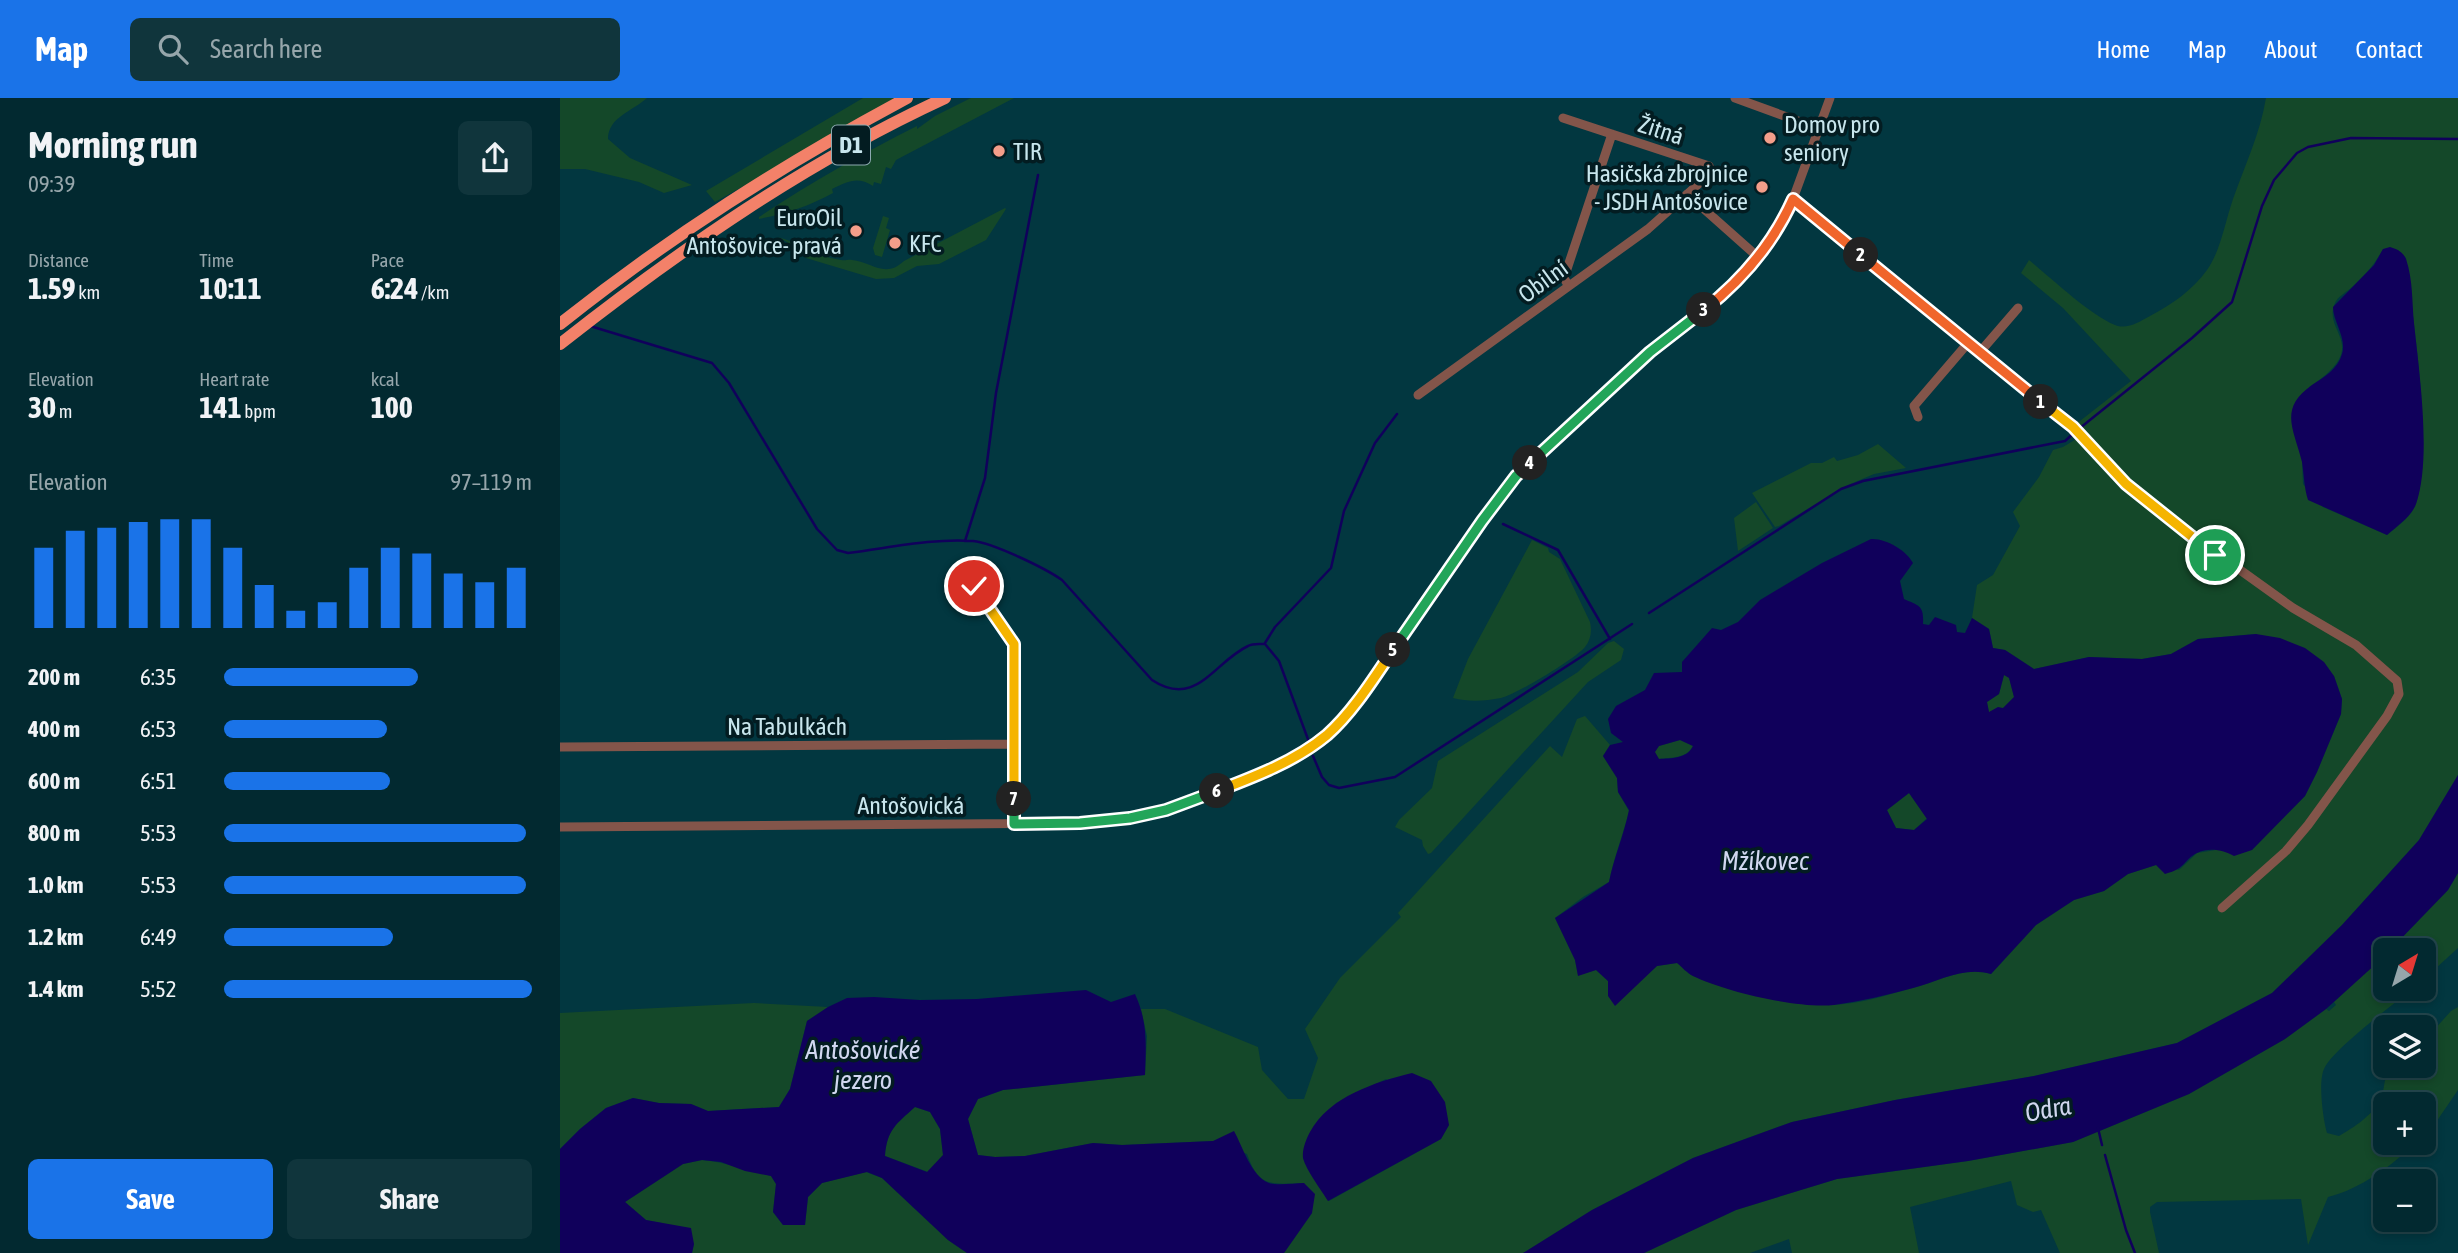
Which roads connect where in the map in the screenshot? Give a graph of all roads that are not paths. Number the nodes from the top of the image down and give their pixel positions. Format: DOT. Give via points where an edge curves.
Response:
graph roads {
  1 [pos="907,98"];
  2 [pos="946,98"];
  3 [pos="1735,98"];
  4 [pos="1830,98"];
  5 [pos="1563,118"];
  6 [pos="1821,125"];
  7 [pos="1612,134"];
  8 [pos="1687,194"];
  9 [pos="1793,199"];
  10 [pos="1758,257"];
  11 [pos="1568,285"];
  12 [pos="2018,308"];
  13 [pos="560,324"];
  14 [pos="1968,343"];
  15 [pos="560,344"];
  16 [pos="1980,352"];
  17 [pos="1418,396"];
  18 [pos="1918,417"];
  19 [pos="969,581"];
  20 [pos="1014,744"];
  21 [pos="560,747"];
  22 [pos="1014,824"];
  23 [pos="560,827"];
  24 [pos="2222,908"];
  1 -- 13 [label="highway, D1" via="718,208"];
  2 -- 15 [label="highway, D1" via="859,141 724,222"];
  3 -- 6 [label="street"];
  4 -- 6 [label="street, Antošovická"];
  5 -- 7 [label="street, Žitná"];
  6 -- 9 [label="street, Antošovická"];
  7 -- 8 [label="street, Žitná" via="1709,166 1712,172"];
  7 -- 11 [label="street" via="1564,278"];
  8 -- 10 [label="street"];
  8 -- 11 [label="street, Obilní" via="1648,229"];
  9 -- 10 [label="street, Antošovická"];
  9 -- 14 [label="street"];
  10 -- 22 [label="street, Antošovická" via="1718,299 1650,352 1516,476 1378,672 1325,736 1246,781 1166,810 1080,823"];
  11 -- 17 [label="street, Obilní"];
  12 -- 16 [label="street"];
  14 -- 16 [label="street"];
  14 -- 18 [label="street" via="1914,406"];
  16 -- 24 [label="street" via="2073,427 2126,484 2169,519 2293,608 2356,645 2397,681 2399,694 2387,716 2308,825"];
  19 -- 20 [label="street" via="1014,644"];
  20 -- 21 [label="street, Na Tabulkách"];
  20 -- 22 [label="street"];
  22 -- 23 [label="street, Antošovická"];
}
